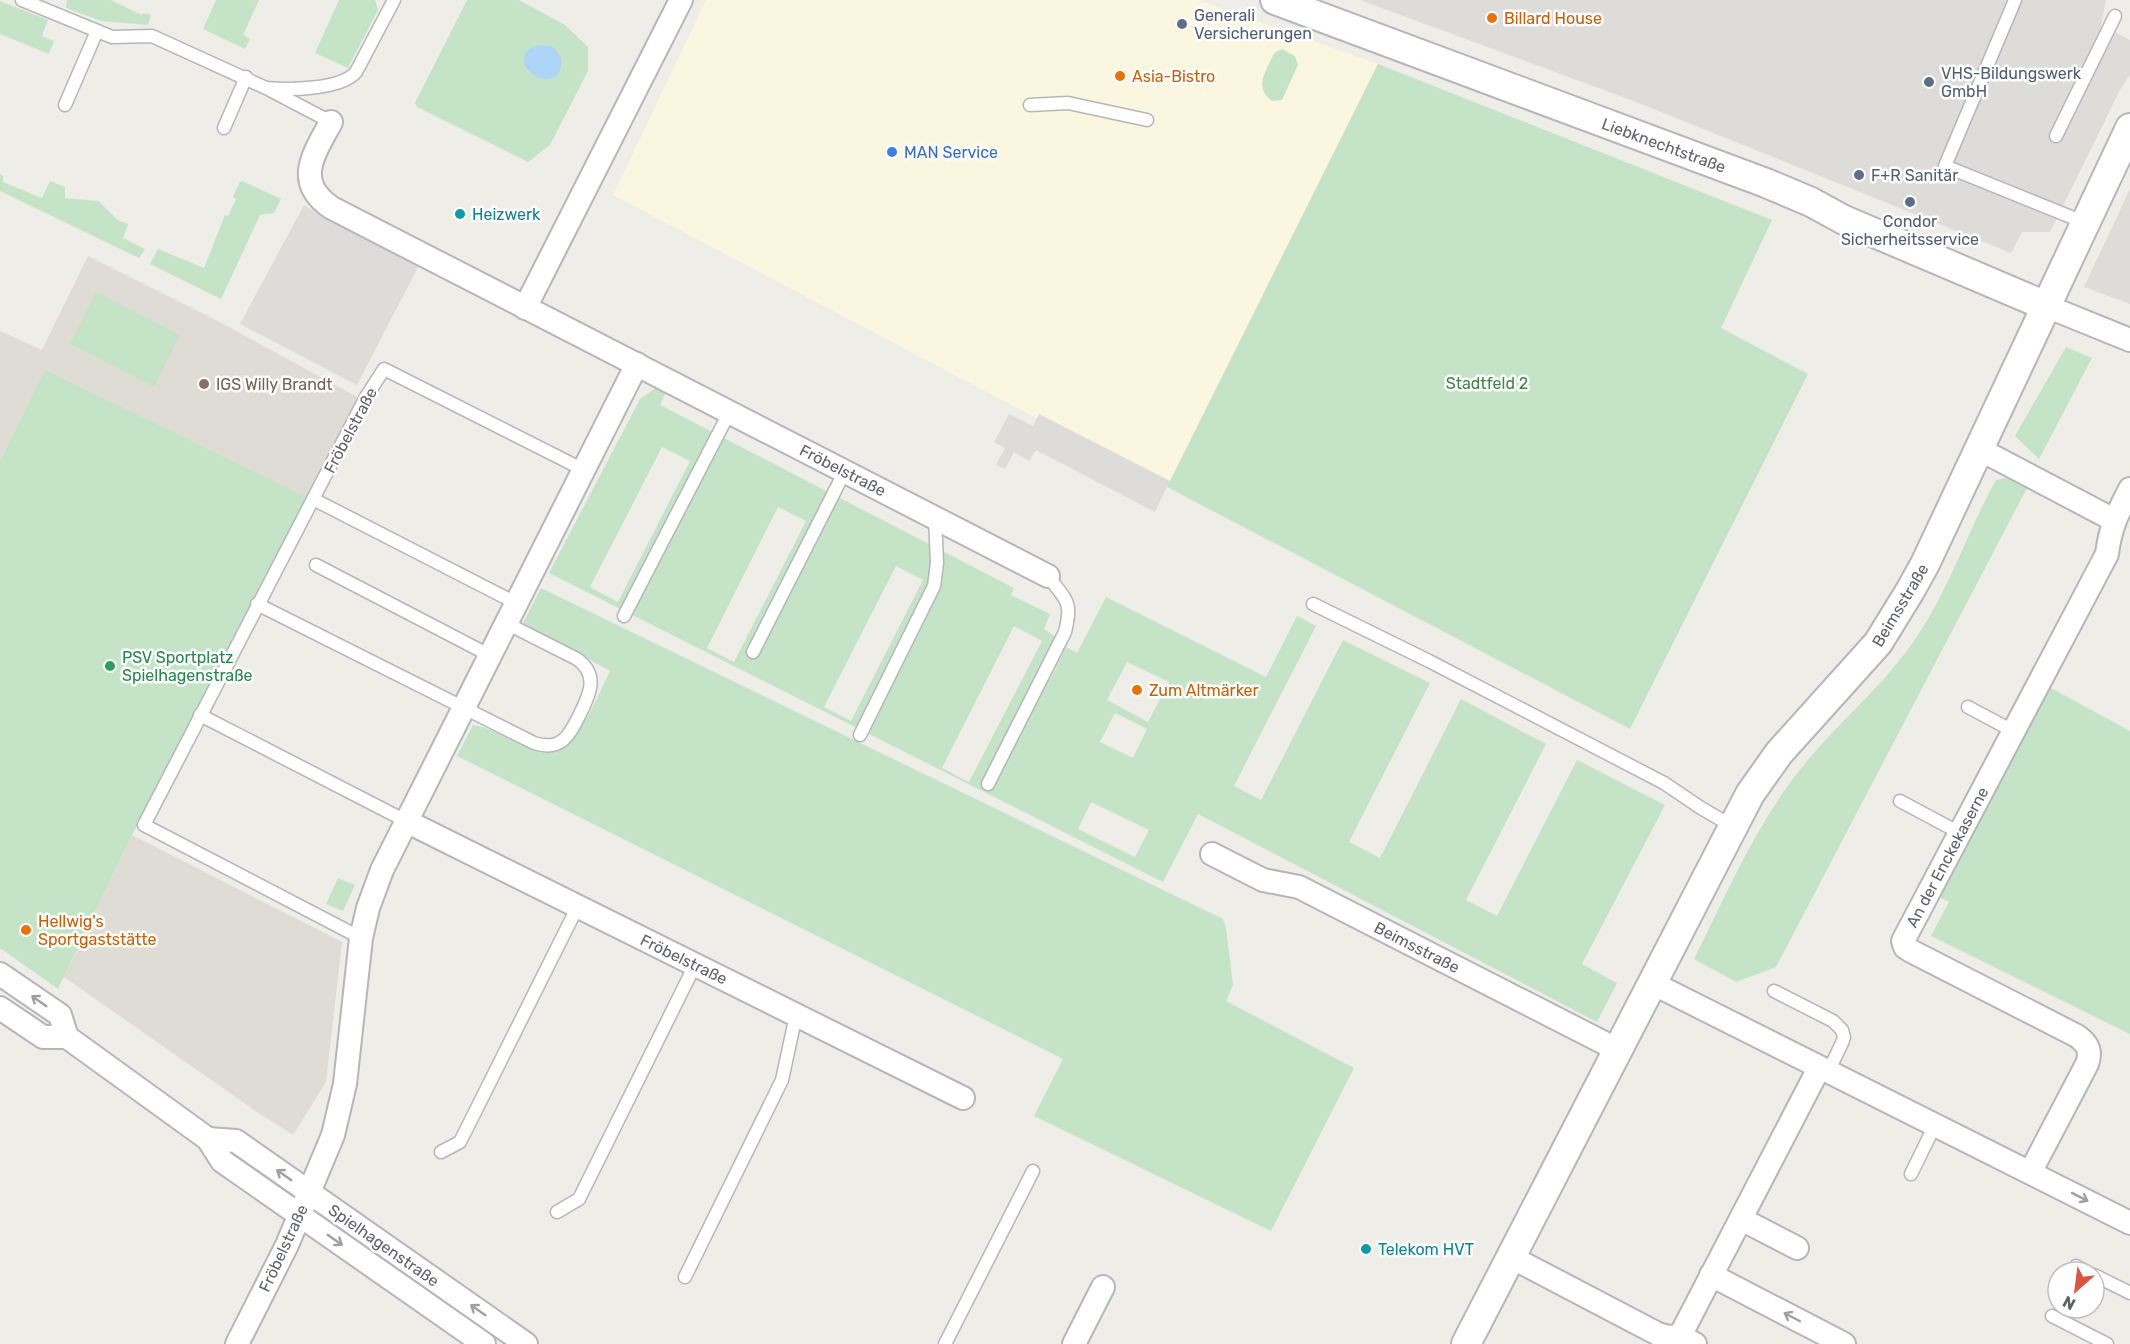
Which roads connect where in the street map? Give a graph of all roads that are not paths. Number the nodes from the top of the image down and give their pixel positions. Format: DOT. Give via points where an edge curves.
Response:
graph roads {
  1 [pos="22,0"];
  2 [pos="394,0"];
  3 [pos="681,0"];
  4 [pos="1275,0"];
  5 [pos="2016,0"];
  6 [pos="2115,16"];
  7 [pos="97,31"];
  8 [pos="246,77"];
  9 [pos="266,88"];
  10 [pos="65,105"];
  11 [pos="1030,105"];
  12 [pos="1147,120"];
  13 [pos="331,122"];
  14 [pos="225,128"];
  15 [pos="2130,128"];
  16 [pos="2056,136"];
  17 [pos="2086,223"];
  18 [pos="2046,306"];
  19 [pos="525,308"];
  20 [pos="2130,340"];
  21 [pos="637,364"];
  22 [pos="729,412"];
  23 [pos="1979,449"];
  24 [pos="584,470"];
  25 [pos="845,471"];
  26 [pos="2130,489"];
  27 [pos="313,499"];
  28 [pos="935,517"];
  29 [pos="2114,520"];
  30 [pos="316,565"];
  31 [pos="1048,576"];
  32 [pos="516,603"];
  33 [pos="257,604"];
  34 [pos="1313,604"];
  35 [pos="624,616"];
  36 [pos="506,623"];
  37 [pos="753,652"];
  38 [pos="489,655"];
  39 [pos="1968,707"];
  40 [pos="463,708"];
  41 [pos="200,715"];
  42 [pos="2013,731"];
  43 [pos="860,735"];
  44 [pos="988,784"];
  45 [pos="1900,801"];
  46 [pos="406,821"];
  47 [pos="1732,826"];
  48 [pos="1959,833"];
  49 [pos="1212,854"];
  50 [pos="578,906"];
  51 [pos="362,938"];
  52 [pos="695,965"];
  53 [pos="0,974"];
  54 [pos="1652,983"];
  55 [pos="1774,991"];
  56 [pos="0,1008"];
  57 [pos="796,1015"];
  58 [pos="67,1037"];
  59 [pos="1618,1050"];
  60 [pos="1823,1070"];
  61 [pos="963,1098"];
  62 [pos="1935,1125"];
  63 [pos="208,1139"];
  64 [pos="441,1152"];
  65 [pos="1033,1171"];
  66 [pos="2031,1172"];
  67 [pos="1911,1174"];
  68 [pos="309,1192"];
  69 [pos="557,1212"];
  70 [pos="299,1215"];
  71 [pos="1740,1219"];
  72 [pos="2130,1223"];
  73 [pos="1797,1248"];
  74 [pos="1511,1257"];
  75 [pos="1711,1275"];
  76 [pos="685,1277"];
  77 [pos="2106,1281"];
  78 [pos="1104,1287"];
  79 [pos="2130,1293"];
  80 [pos="2060,1320"];
  81 [pos="1687,1340"];
  82 [pos="1468,1343"];
  83 [pos="237,1344"];
  84 [pos="484,1344"];
  85 [pos="526,1344"];
  86 [pos="945,1344"];
  87 [pos="1074,1344"];
  88 [pos="1844,1344"];
  89 [pos="2107,1344"];
  1 -- 7 [label="lane"];
  2 -- 9 [label="lane" via="351,78 334,85"];
  3 -- 19 [label="street"];
  4 -- 18 [label="street, Liebknechtstraße" via="1766,183"];
  5 -- 17 [label="lane" via="1945,166"];
  6 -- 16 [label="lane"];
  7 -- 8 [label="lane" via="117,38 152,36"];
  7 -- 10 [label="lane"];
  8 -- 9 [label="lane"];
  8 -- 14 [label="lane"];
  9 -- 13 [label="lane"];
  11 -- 12 [label="lane" via="1068,103"];
  13 -- 19 [label="street, Fröbelstraße" via="309,172 313,189 322,201"];
  15 -- 17 [label="street, Beimsstraße"];
  17 -- 18 [label="street, Beimsstraße"];
  18 -- 20 [label="street"];
  18 -- 23 [label="street, Beimsstraße"];
  19 -- 21 [label="street, Fröbelstraße"];
  21 -- 22 [label="street, Fröbelstraße"];
  21 -- 24 [label="street, Fröbelstraße"];
  22 -- 25 [label="street, Fröbelstraße"];
  22 -- 35 [label="lane"];
  23 -- 29 [label="street"];
  23 -- 47 [label="street, Beimsstraße" via="1895,618 1869,655 1767,767"];
  24 -- 27 [label="lane, Fröbelstraße" via="384,369"];
  24 -- 32 [label="street, Fröbelstraße"];
  25 -- 28 [label="street, Fröbelstraße"];
  25 -- 37 [label="lane"];
  26 -- 29 [label="street, An der Enckekaserne"];
  27 -- 32 [label="lane"];
  27 -- 33 [label="lane, Fröbelstraße"];
  28 -- 31 [label="street, Fröbelstraße"];
  28 -- 43 [label="lane" via="934,586"];
  29 -- 42 [label="street, An der Enckekaserne" via="2108,554"];
  30 -- 38 [label="lane"];
  31 -- 44 [label="lane" via="1069,605 1065,632"];
  32 -- 36 [label="street, Fröbelstraße"];
  33 -- 40 [label="lane"];
  33 -- 41 [label="lane, Fröbelstraße"];
  34 -- 47 [label="lane" via="1664,783"];
  36 -- 38 [label="street, Fröbelstraße"];
  36 -- 40 [label="lane" via="577,659 587,670 591,690 572,732 556,744 539,745"];
  38 -- 40 [label="street, Fröbelstraße"];
  39 -- 42 [label="lane"];
  40 -- 46 [label="street, Fröbelstraße"];
  41 -- 46 [label="lane, Fröbelstraße"];
  41 -- 51 [label="lane, Fröbelstraße" via="144,825"];
  42 -- 48 [label="street, An der Enckekaserne"];
  45 -- 48 [label="lane"];
  46 -- 50 [label="street, Fröbelstraße"];
  46 -- 51 [label="street, Fröbelstraße" via="377,882"];
  47 -- 54 [label="street, Beimsstraße"];
  48 -- 66 [label="street, An der Enckekaserne" via="1905,937 1905,947 2077,1036 2089,1050 2087,1064"];
  49 -- 59 [label="street, Beimsstraße" via="1263,880 1299,887"];
  50 -- 52 [label="street, Fröbelstraße"];
  50 -- 64 [label="lane" via="460,1142"];
  51 -- 68 [label="street, Fröbelstraße" via="342,1101"];
  52 -- 57 [label="street, Fröbelstraße"];
  52 -- 69 [label="lane" via="579,1199"];
  58 -- 53 [label="street, Spielhagenstraße, one-way" via="60,1016"];
  54 -- 59 [label="street, Beimsstraße"];
  54 -- 60 [label="street"];
  55 -- 60 [label="lane" via="1833,1021 1842,1030 1842,1043"];
  56 -- 58 [label="street, Spielhagenstraße" via="43,1037"];
  57 -- 61 [label="street, Fröbelstraße"];
  57 -- 76 [label="lane" via="782,1080"];
  58 -- 63 [label="street, Spielhagenstraße"];
  59 -- 74 [label="street, Beimsstraße"];
  60 -- 62 [label="street"];
  60 -- 71 [label="street"];
  62 -- 66 [label="street"];
  62 -- 67 [label="lane"];
  68 -- 63 [label="street, Spielhagenstraße, one-way" via="236,1141"];
  63 -- 70 [label="street, Spielhagenstraße" via="222,1161"];
  65 -- 86 [label="lane"];
  66 -- 72 [label="street, one-way"];
  68 -- 70 [label="street, Fröbelstraße"];
  85 -- 68 [label="street, Spielhagenstraße, one-way"];
  70 -- 83 [label="street, Fröbelstraße"];
  70 -- 84 [label="street, Spielhagenstraße, one-way"];
  71 -- 73 [label="street"];
  71 -- 75 [label="street"];
  74 -- 81 [label="street" via="1658,1334"];
  74 -- 82 [label="street, Beimsstraße"];
  75 -- 81 [label="street"];
  88 -- 75 [label="street, one-way"];
  77 -- 79 [label="lane"];
  78 -- 87 [label="street"];
  80 -- 89 [label="lane"];
}
